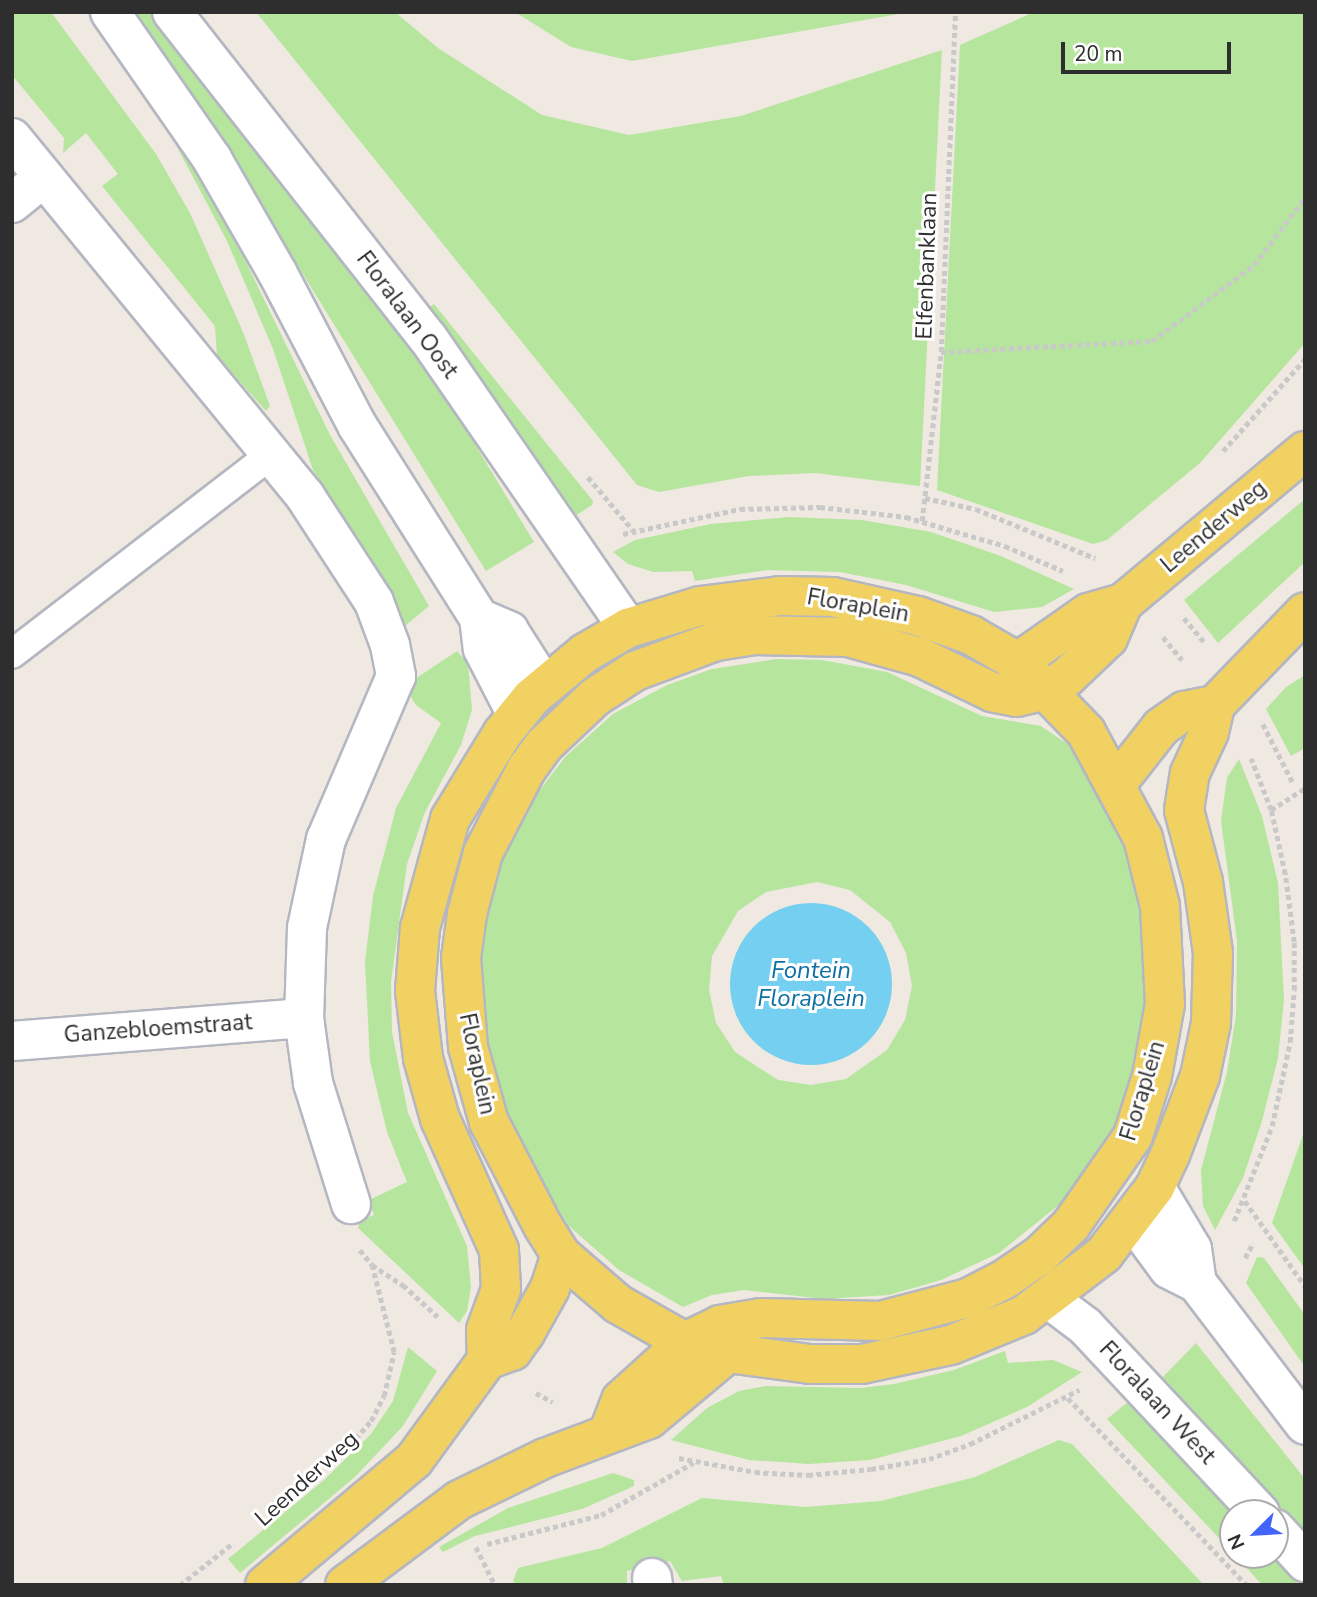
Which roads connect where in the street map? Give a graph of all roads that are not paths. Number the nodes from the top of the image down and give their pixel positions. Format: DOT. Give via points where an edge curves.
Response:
graph roads {
  1 [pos="110,12"];
  2 [pos="172,12"];
  3 [pos="12,138"];
  4 [pos="44,177"];
  5 [pos="12,203"];
  6 [pos="1305,451"];
  7 [pos="272,454"];
  8 [pos="1123,603"];
  9 [pos="1305,612"];
  10 [pos="479,618"];
  11 [pos="628,628"];
  12 [pos="12,654"];
  13 [pos="1018,662"];
  14 [pos="544,686"];
  15 [pos="1047,690"];
  16 [pos="1215,705"];
  17 [pos="517,715"];
  18 [pos="561,728"];
  19 [pos="1117,783"];
  20 [pos="304,1018"];
  21 [pos="12,1041"];
  22 [pos="1104,1183"];
  23 [pos="1155,1187"];
  24 [pos="351,1204"];
  25 [pos="1132,1219"];
  26 [pos="561,1255"];
  27 [pos="1198,1283"];
  28 [pos="1049,1299"];
  29 [pos="685,1342"];
  30 [pos="728,1353"];
  31 [pos="486,1360"];
  32 [pos="1305,1425"];
  33 [pos="609,1432"];
  34 [pos="1247,1499"];
  35 [pos="1289,1544"];
  36 [pos="1305,1562"];
  37 [pos="265,1585"];
  38 [pos="345,1585"];
  1 -- 10 [label="main road" via="212,159 357,425"];
  2 -- 11 [label="main road, Floralaan Oost" via="428,338"];
  3 -- 4 [label="main road"];
  4 -- 5 [label="main road"];
  4 -- 7 [label="main road"];
  6 -- 8 [label="main road, Leenderweg"];
  7 -- 12 [label="lane"];
  7 -- 20 [label="main road" via="341,546 374,602 396,676 326,839 307,928"];
  8 -- 13 [label="main road, Leenderweg" via="1088,613"];
  8 -- 15 [label="main road, Leenderweg" via="1108,638"];
  9 -- 16 [label="main road"];
  10 -- 14 [label="main road" via="509,631"];
  10 -- 17 [label="main road" via="483,649"];
  11 -- 13 [label="main road, Floraplein" via="700,606 780,596 833,597 918,616 971,635"];
  11 -- 14 [label="main road, Floraplein" via="585,653"];
  13 -- 15 [label="main road, Floraplein"];
  14 -- 17 [label="main road, Floraplein"];
  14 -- 18 [label="main road"];
  15 -- 18 [label="main road, Floraplein" via="1017,697 992,692 920,657 848,637 755,635 716,641 635,671 595,697"];
  15 -- 19 [label="main road, Floraplein" via="1086,732"];
  16 -- 19 [label="main road" via="1184,711 1161,727"];
  16 -- 23 [label="main road, Floraplein" via="1209,732 1190,773 1184,810 1203,882 1213,953 1211,1023 1200,1076"];
  17 -- 31 [label="main road, Floraplein" via="450,819 420,928 415,991 424,1058 440,1119 499,1250 501,1289 486,1330"];
  18 -- 26 [label="main road, Floraplein" via="527,768 483,853 461,958 468,1047 489,1122"];
  19 -- 22 [label="main road, Floraplein" via="1153,872 1164,942 1165,1004 1144,1107 1122,1158"];
  20 -- 21 [label="main road, Ganzebloemstraat"];
  20 -- 24 [label="main road" via="313,1083"];
  22 -- 25 [label="main road"];
  22 -- 29 [label="main road, Floraplein" via="1040,1255 968,1298 881,1321 739,1319"];
  23 -- 25 [label="main road, Floraplein"];
  23 -- 27 [label="main road" via="1192,1249"];
  25 -- 27 [label="main road" via="1169,1269"];
  25 -- 28 [label="main road, Floraplein" via="1104,1254"];
  26 -- 29 [label="main road, Floraplein" via="618,1304"];
  26 -- 31 [label="main road" via="550,1288 525,1333 512,1351"];
  27 -- 32 [label="main road"];
  28 -- 30 [label="main road, Floraplein" via="970,1338 905,1357 862,1364 810,1364"];
  28 -- 34 [label="main road, Floralaan West" via="1085,1326"];
  29 -- 30 [label="main road, Floraplein"];
  29 -- 33 [label="main road" via="621,1400"];
  30 -- 33 [label="main road" via="649,1419"];
  31 -- 37 [label="main road" via="414,1460"];
  33 -- 38 [label="main road" via="459,1500"];
  35 -- 36 [label="main road"];
}
